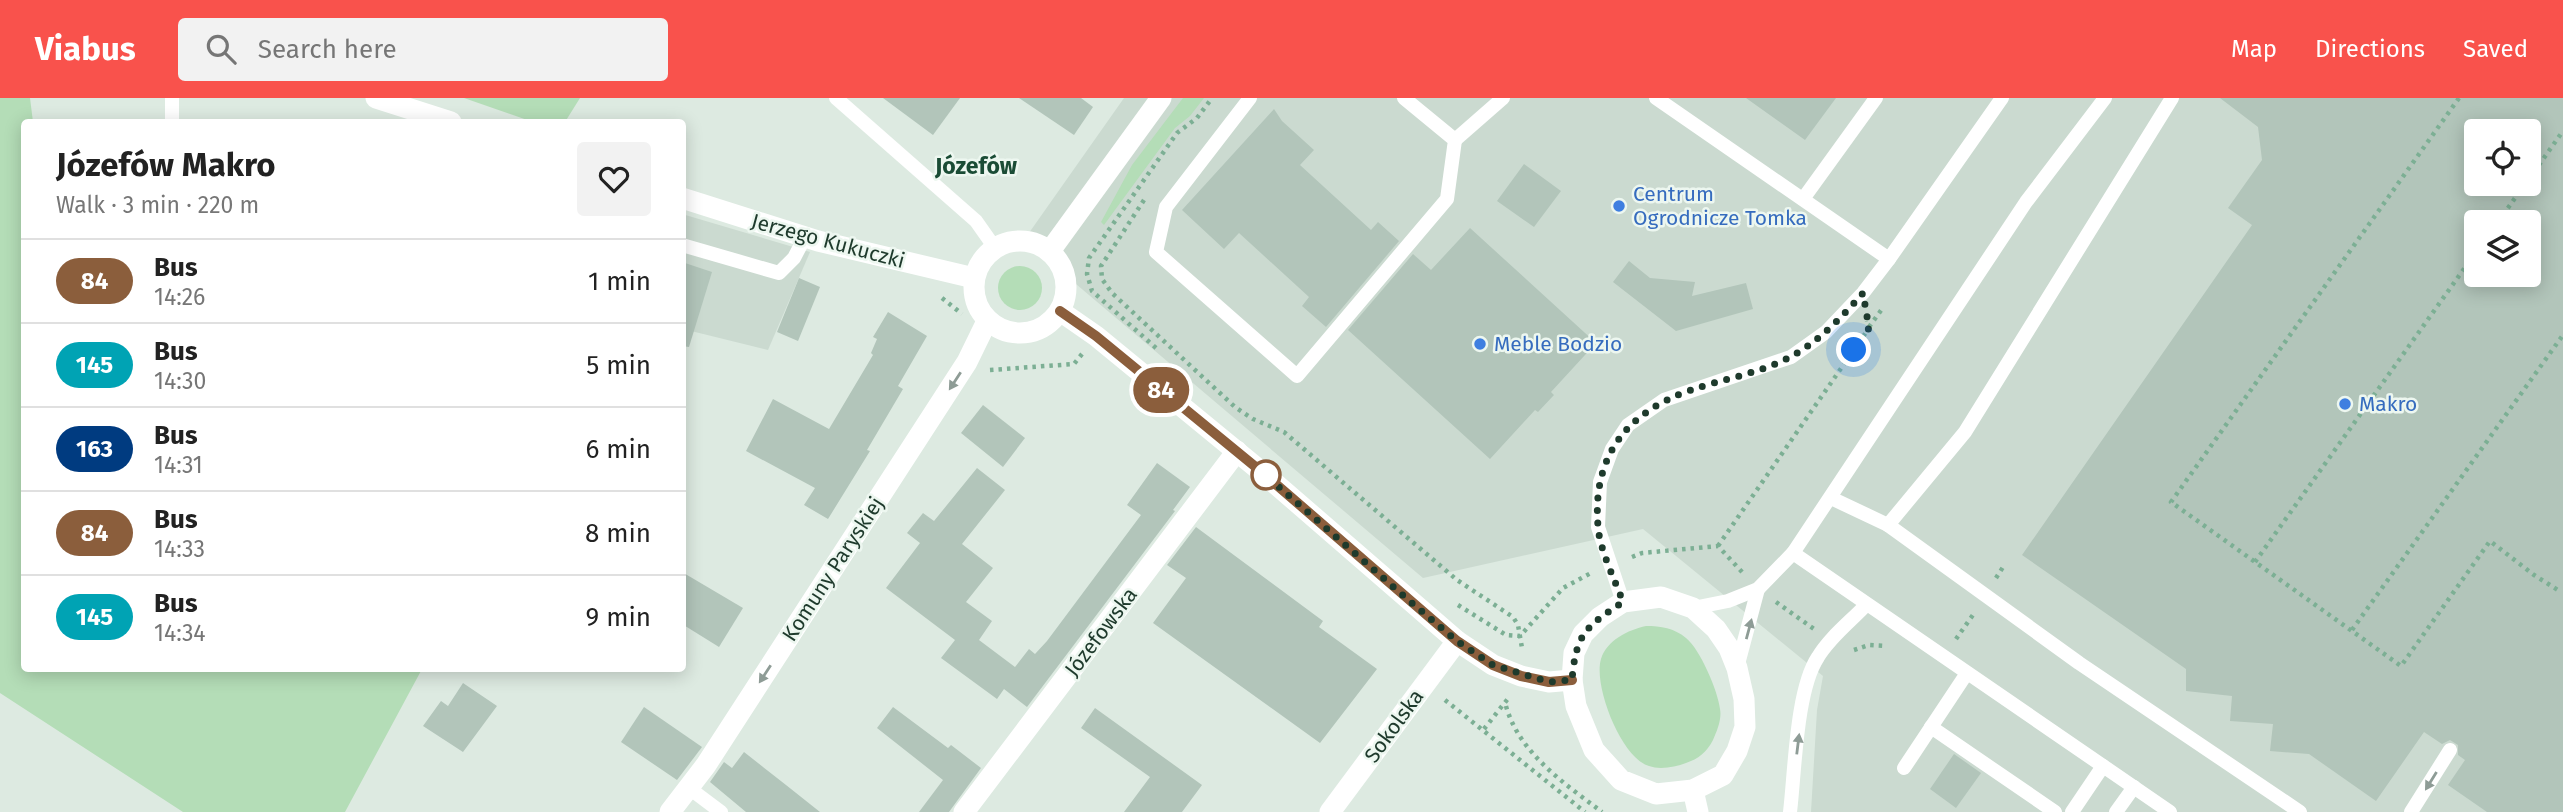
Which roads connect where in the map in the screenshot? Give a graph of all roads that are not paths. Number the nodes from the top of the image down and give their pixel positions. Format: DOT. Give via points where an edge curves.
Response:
graph roads {
  1 [pos="172,98"];
  2 [pos="376,98"];
  3 [pos="836,98"];
  4 [pos="1161,98"];
  5 [pos="1250,98"];
  6 [pos="1404,98"];
  7 [pos="1503,98"];
  8 [pos="1656,98"];
  9 [pos="1876,98"];
  10 [pos="2002,98"];
  11 [pos="2105,98"];
  12 [pos="2172,98"];
  13 [pos="172,119"];
  14 [pos="442,119"];
  15 [pos="1455,140"];
  16 [pos="686,199"];
  17 [pos="1802,199"];
  18 [pos="805,237"];
  19 [pos="686,246"];
  20 [pos="995,247"];
  21 [pos="1050,251"];
  22 [pos="1889,259"];
  23 [pos="974,278"];
  24 [pos="1060,311"];
  25 [pos="987,321"];
  26 [pos="1237,451"];
  27 [pos="1831,498"];
  28 [pos="1888,525"];
  29 [pos="1793,553"];
  30 [pos="1758,589"];
  31 [pos="1623,602"];
  32 [pos="1866,605"];
  33 [pos="1693,608"];
  34 [pos="1457,641"];
  35 [pos="1737,668"];
  36 [pos="1967,673"];
  37 [pos="1572,680"];
  38 [pos="1931,727"];
  39 [pos="2450,750"];
  40 [pos="2103,766"];
  41 [pos="1904,768"];
  42 [pos="2134,787"];
  43 [pos="689,788"];
  44 [pos="1693,790"];
  45 [pos="670,812"];
  46 [pos="721,812"];
  47 [pos="964,812"];
  48 [pos="1331,812"];
  49 [pos="1698,812"];
  50 [pos="1790,812"];
  51 [pos="2055,812"];
  52 [pos="2072,812"];
  53 [pos="2116,812"];
  54 [pos="2170,812"];
  55 [pos="2300,812"];
  56 [pos="2411,812"];
  1 -- 13 [label="lane"];
  2 -- 14 [label="street"];
  3 -- 20 [label="lane" via="976,221"];
  4 -- 21 [label="street"];
  5 -- 15 [label="lane" via="1166,207 1156,252 1297,376 1447,199"];
  6 -- 15 [label="lane"];
  7 -- 15 [label="lane"];
  8 -- 17 [label="lane"];
  9 -- 17 [label="lane"];
  10 -- 22 [label="lane"];
  11 -- 27 [label="lane" via="2026,202"];
  12 -- 28 [label="lane" via="1965,432"];
  16 -- 18 [label="street, Jerzego Kukuczki"];
  17 -- 22 [label="lane"];
  18 -- 19 [label="lane" via="779,273"];
  18 -- 23 [label="street, Jerzego Kukuczki"];
  20 -- 21 [label="street" via="1023,240"];
  20 -- 23 [label="street"];
  21 -- 24 [label="street" via="1059,261 1067,286"];
  22 -- 31 [label="lane" via="1826,332 1791,357 1664,400 1628,425 1612,449 1601,482 1598,527"];
  23 -- 25 [label="street" via="975,300"];
  24 -- 25 [label="street" via="1045,326 1025,333 1011,333"];
  24 -- 26 [label="street"];
  25 -- 43 [label="street, Komuny Paryskiej, one-way" via="967,362"];
  26 -- 34 [label="street"];
  26 -- 47 [label="street, Józefowska"];
  27 -- 28 [label="lane"];
  27 -- 29 [label="lane"];
  28 -- 55 [label="lane"];
  29 -- 30 [label="lane"];
  29 -- 32 [label="lane"];
  30 -- 33 [label="lane"];
  35 -- 30 [label="lane, one-way"];
  31 -- 33 [label="street" via="1661,597"];
  31 -- 37 [label="street" via="1583,634 1574,653"];
  32 -- 36 [label="lane"];
  50 -- 32 [label="lane, one-way" via="1810,671"];
  33 -- 35 [label="street" via="1716,629"];
  34 -- 37 [label="street" via="1493,665 1521,676 1549,682"];
  34 -- 48 [label="street, Sokolska"];
  35 -- 44 [label="street" via="1745,727 1737,751 1723,775"];
  36 -- 38 [label="lane"];
  36 -- 40 [label="lane"];
  37 -- 44 [label="street" via="1576,706 1594,750 1621,780 1656,794"];
  38 -- 41 [label="lane"];
  38 -- 51 [label="lane"];
  39 -- 56 [label="lane, one-way"];
  40 -- 42 [label="lane"];
  40 -- 52 [label="lane"];
  42 -- 53 [label="lane"];
  42 -- 54 [label="lane"];
  43 -- 45 [label="street, Komuny Paryskiej"];
  43 -- 46 [label="lane"];
  44 -- 49 [label="street"];
}
